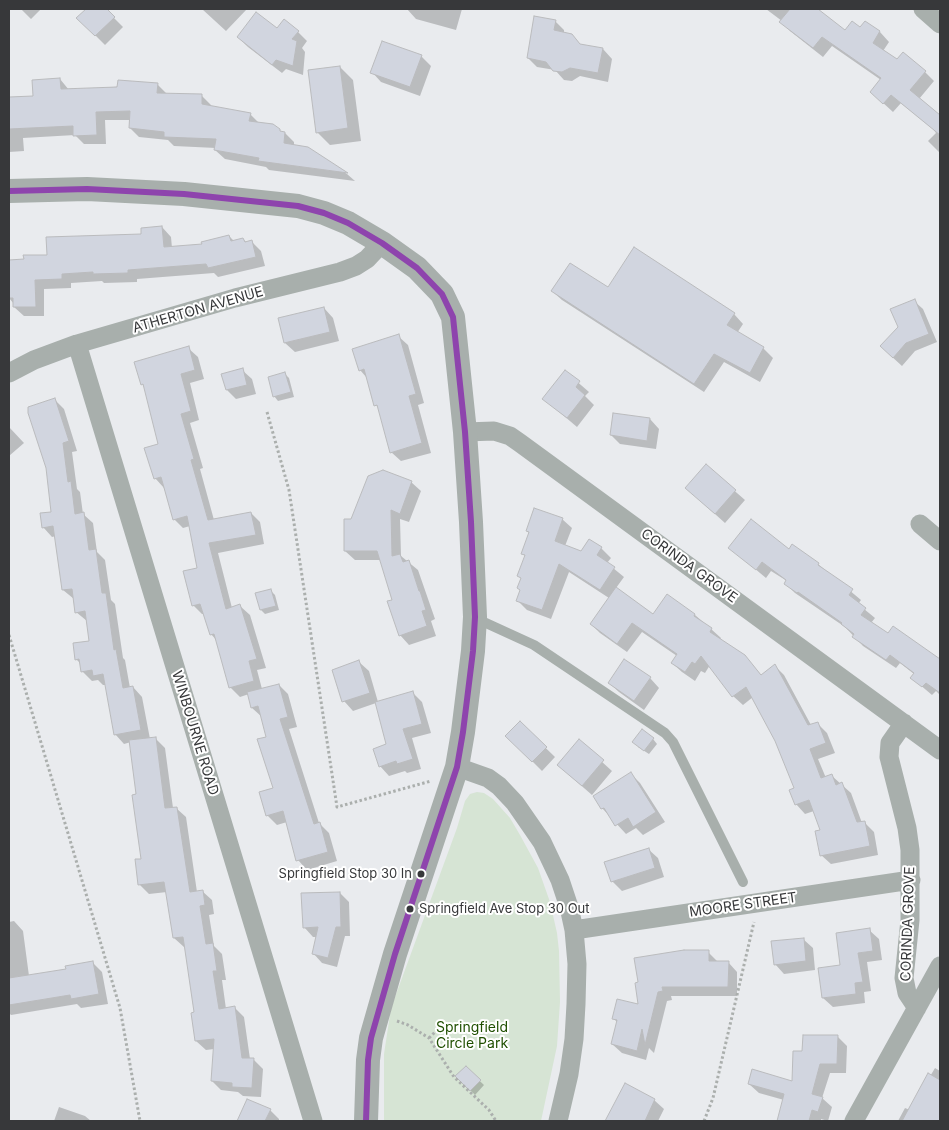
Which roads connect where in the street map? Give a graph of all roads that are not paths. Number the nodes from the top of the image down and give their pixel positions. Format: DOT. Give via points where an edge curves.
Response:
graph roads {
  1 [pos="923,9"];
  2 [pos="940,24"];
  3 [pos="9,191"];
  4 [pos="382,243"];
  5 [pos="77,344"];
  6 [pos="9,373"];
  7 [pos="465,432"];
  8 [pos="920,524"];
  9 [pos="940,541"];
  10 [pos="474,617"];
  11 [pos="904,723"];
  12 [pos="940,750"];
  13 [pos="454,775"];
  14 [pos="911,880"];
  15 [pos="743,882"];
  16 [pos="574,930"];
  17 [pos="940,966"];
  18 [pos="918,1008"];
  19 [pos="313,1121"];
  20 [pos="366,1121"];
  21 [pos="558,1121"];
  22 [pos="854,1121"];
  1 -- 2 [label="street"];
  3 -- 4 [label="street" via="86,189 184,194 298,206 348,223"];
  4 -- 5 [label="street, ATHERTON AVENUE" via="367,259 340,272 235,298"];
  4 -- 7 [label="street" via="417,268 448,304 456,332"];
  5 -- 6 [label="street, ATHERTON AVENUE"];
  5 -- 19 [label="street, WINBOURNE ROAD"];
  7 -- 10 [label="street"];
  7 -- 11 [label="street, CORINDA GROVE" via="494,431 520,442"];
  8 -- 9 [label="street"];
  10 -- 13 [label="street" via="463,732"];
  10 -- 15 [label="lane" via="534,645 665,732"];
  11 -- 12 [label="street, CORINDA GROVE"];
  11 -- 14 [label="street, CORINDA GROVE" via="894,736 889,757 907,828"];
  13 -- 16 [label="street" via="488,778 516,803 542,842 560,880"];
  13 -- 20 [label="street" via="371,1038"];
  14 -- 16 [label="street, MOORE STREET"];
  14 -- 18 [label="street, CORINDA GROVE" via="904,978 907,993"];
  16 -- 21 [label="street" via="577,964 574,1039"];
  17 -- 18 [label="street, CORINDA GROVE"];
  18 -- 22 [label="street, CORINDA GROVE"];
}
